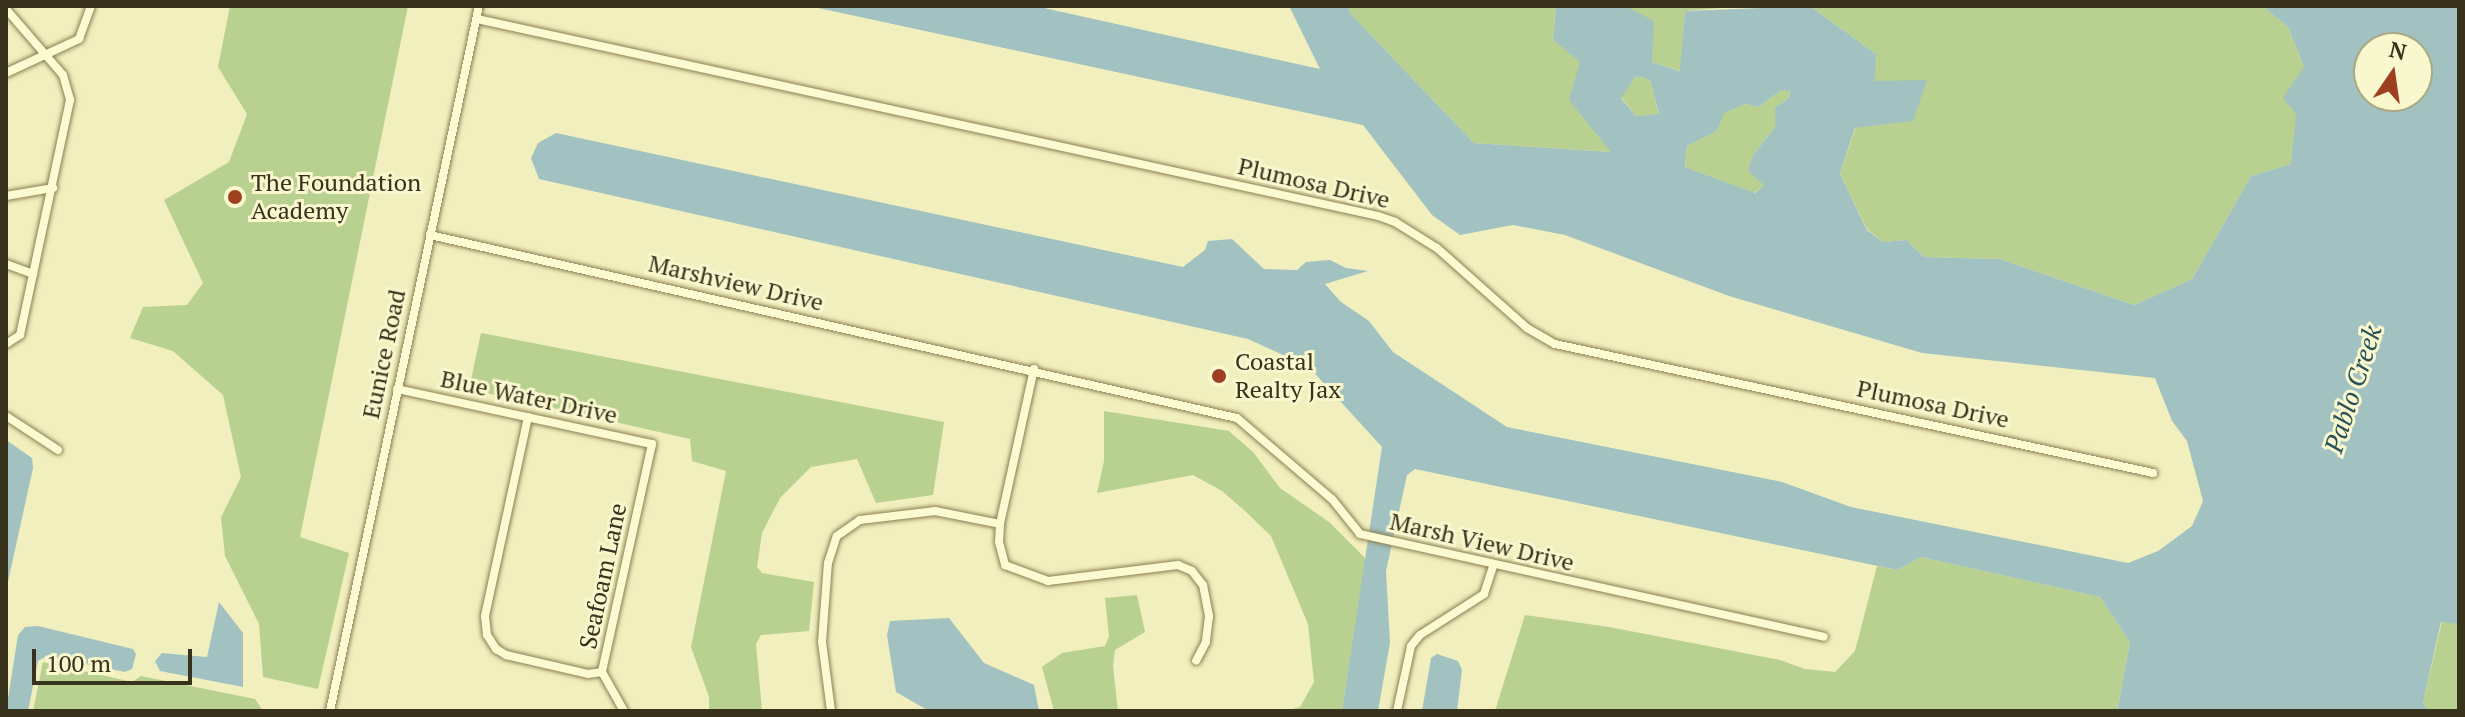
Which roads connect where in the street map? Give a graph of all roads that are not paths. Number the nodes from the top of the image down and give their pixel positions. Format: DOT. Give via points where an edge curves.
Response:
graph roads {
  1 [pos="91,6"];
  2 [pos="479,6"];
  3 [pos="6,9"];
  4 [pos="477,19"];
  5 [pos="46,54"];
  6 [pos="6,73"];
  7 [pos="53,188"];
  8 [pos="6,196"];
  9 [pos="430,235"];
  10 [pos="6,264"];
  11 [pos="33,274"];
  12 [pos="6,344"];
  13 [pos="1034,369"];
  14 [pos="397,389"];
  15 [pos="6,416"];
  16 [pos="528,417"];
  17 [pos="652,444"];
  18 [pos="58,450"];
  19 [pos="2153,473"];
  20 [pos="1000,524"];
  21 [pos="1493,566"];
  22 [pos="1824,637"];
  23 [pos="1196,661"];
  24 [pos="602,672"];
  25 [pos="330,711"];
  26 [pos="624,711"];
  27 [pos="831,711"];
  28 [pos="1397,711"];
  1 -- 5 [label="street" via="79,39"];
  2 -- 4 [label="street, Eunice Road"];
  3 -- 5 [label="street"];
  4 -- 9 [label="street, Eunice Road"];
  4 -- 19 [label="street, Plumosa Drive" via="1378,216 1430,243 1527,328 1555,344"];
  5 -- 6 [label="street"];
  5 -- 7 [label="street" via="63,75 70,100"];
  7 -- 8 [label="street"];
  7 -- 11 [label="street"];
  9 -- 13 [label="street, Marshview Drive"];
  9 -- 14 [label="street, Eunice Road"];
  10 -- 11 [label="street"];
  11 -- 12 [label="street" via="20,335"];
  13 -- 20 [label="street"];
  13 -- 21 [label="street, Marsh View Drive" via="1237,418 1332,499 1360,534"];
  14 -- 16 [label="street, Blue Water Drive"];
  14 -- 25 [label="street, Eunice Road"];
  15 -- 18 [label="street"];
  16 -- 17 [label="street, Blue Water Drive"];
  16 -- 24 [label="street" via="485,616 487,635 506,655 588,674"];
  17 -- 24 [label="street, Seafoam Lane"];
  20 -- 23 [label="street" via="1005,565 1032,578 1068,580 1178,565 1192,571 1203,585 1209,616 1206,642"];
  20 -- 27 [label="street" via="935,511 860,520 837,536 828,563 822,642"];
  21 -- 22 [label="street, Marsh View Drive"];
  21 -- 28 [label="street" via="1484,594 1411,646"];
  24 -- 26 [label="street, Seafoam Lane"];
}
